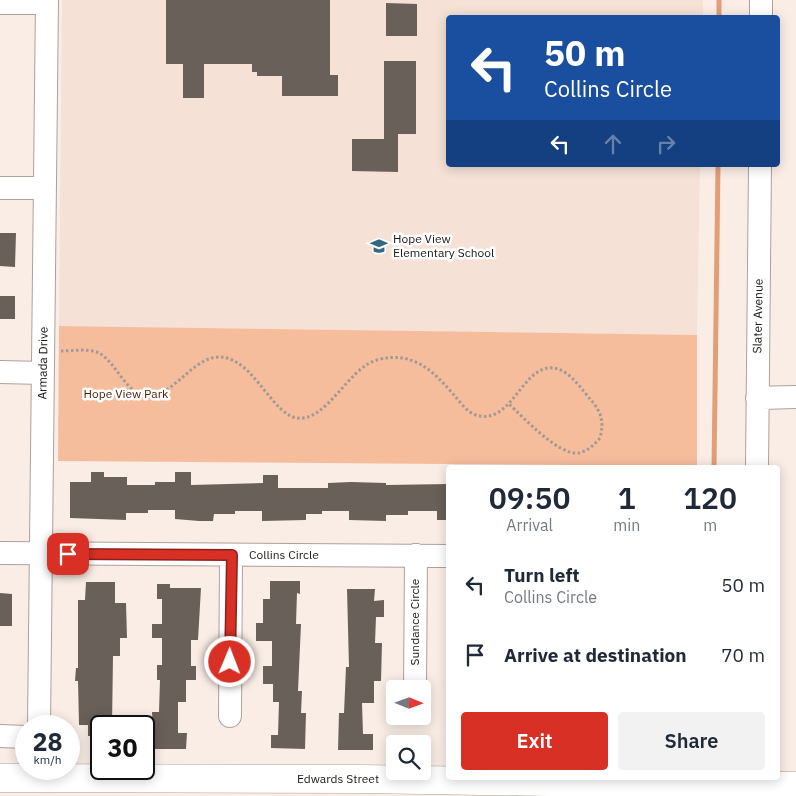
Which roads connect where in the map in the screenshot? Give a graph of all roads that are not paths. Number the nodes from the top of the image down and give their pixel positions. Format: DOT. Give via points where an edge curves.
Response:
graph roads {
  1 [pos="761,0"];
  2 [pos="47,2"];
  3 [pos="0,3"];
  4 [pos="761,15"];
  5 [pos="760,167"];
  6 [pos="0,188"];
  7 [pos="45,188"];
  8 [pos="0,372"];
  9 [pos="43,373"];
  10 [pos="796,397"];
  11 [pos="757,398"];
  12 [pos="757,465"];
  13 [pos="0,553"];
  14 [pos="40,553"];
  15 [pos="232,555"];
  16 [pos="416,555"];
  17 [pos="446,556"];
  18 [pos="415,680"];
  19 [pos="38,715"];
  20 [pos="230,716"];
  21 [pos="0,736"];
  22 [pos="15,736"];
  23 [pos="80,774"];
  24 [pos="15,776"];
  25 [pos="0,778"];
  26 [pos="754,786"];
  27 [pos="796,786"];
  1 -- 4 [label="street"];
  2 -- 3 [label="street"];
  2 -- 7 [label="street, Armada Drive"];
  5 -- 11 [label="street, Slater Avenue"];
  6 -- 7 [label="street"];
  7 -- 9 [label="street, Armada Drive"];
  8 -- 9 [label="street"];
  9 -- 14 [label="street, Armada Drive"];
  10 -- 11 [label="street"];
  11 -- 12 [label="street, Slater Avenue"];
  13 -- 14 [label="street, Collins Circle"];
  14 -- 15 [label="street, Collins Circle"];
  14 -- 19 [label="street, Armada Drive"];
  15 -- 16 [label="street, Collins Circle"];
  15 -- 20 [label="street"];
  16 -- 17 [label="street, Collins Circle"];
  16 -- 18 [label="street, Sundance Circle"];
  21 -- 22 [label="street"];
  23 -- 26 [label="main road, Edwards Street"];
  24 -- 25 [label="main road, Edwards Street"];
  26 -- 27 [label="main road, Edwards Street"];
}
